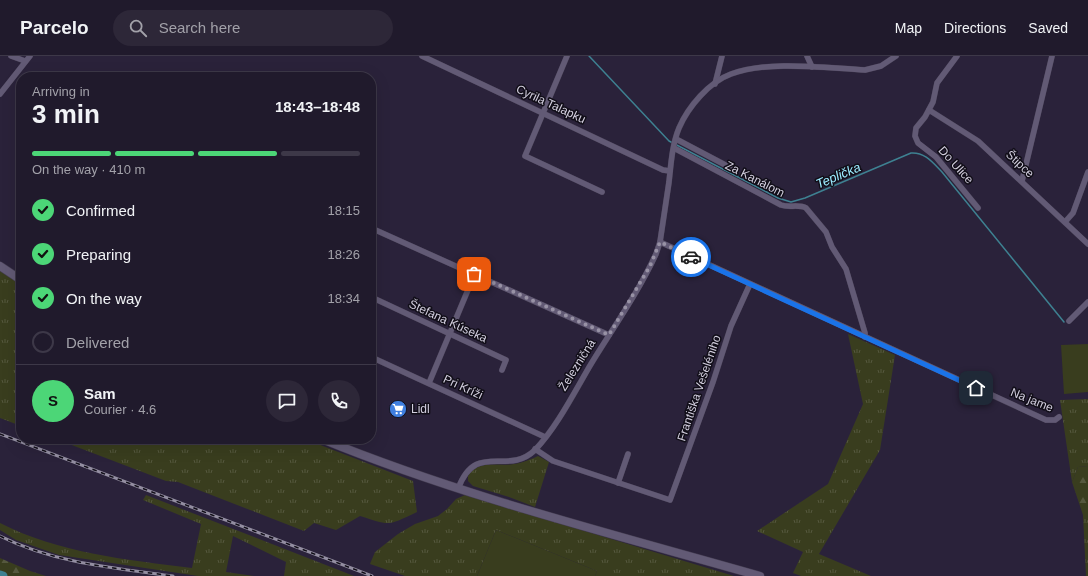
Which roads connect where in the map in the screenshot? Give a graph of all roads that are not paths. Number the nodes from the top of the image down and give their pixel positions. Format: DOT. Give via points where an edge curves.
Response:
graph roads {
  1 [pos="11,56"];
  2 [pos="30,56"];
  3 [pos="422,56"];
  4 [pos="567,56"];
  5 [pos="722,56"];
  6 [pos="807,56"];
  7 [pos="896,56"];
  8 [pos="957,56"];
  9 [pos="1052,56"];
  10 [pos="25,61"];
  11 [pos="812,67"];
  12 [pos="17,72"];
  13 [pos="16,73"];
  14 [pos="715,84"];
  15 [pos="0,94"];
  16 [pos="929,110"];
  17 [pos="543,113"];
  18 [pos="676,140"];
  19 [pos="674,148"];
  20 [pos="731,168"];
  21 [pos="670,171"];
  22 [pos="1088,172"];
  23 [pos="1022,181"];
  24 [pos="602,192"];
  25 [pos="978,208"];
  26 [pos="1065,222"];
  27 [pos="376,230"];
  28 [pos="660,242"];
  29 [pos="1088,244"];
  30 [pos="0,266"];
  31 [pos="478,266"];
  32 [pos="474,274"];
  33 [pos="16,277"];
  34 [pos="750,284"];
  35 [pos="376,300"];
  36 [pos="1088,302"];
  37 [pos="1069,321"];
  38 [pos="450,334"];
  39 [pos="609,335"];
  40 [pos="865,337"];
  41 [pos="376,359"];
  42 [pos="502,370"];
  43 [pos="429,383"];
  44 [pos="1059,417"];
  45 [pos="545,437"];
  46 [pos="335,444"];
  47 [pos="535,449"];
  48 [pos="628,454"];
  49 [pos="618,483"];
  50 [pos="458,488"];
  51 [pos="760,576"];
  1 -- 10 [label="street"];
  2 -- 10 [label="street"];
  3 -- 17 [label="street, Cyrila Talapku"];
  4 -- 17 [label="street"];
  5 -- 14 [label="street"];
  6 -- 11 [label="street"];
  7 -- 11 [label="street, Železničná" via="881,66 865,70"];
  8 -- 16 [label="street, Do Ulice" via="937,84"];
  9 -- 23 [label="street"];
  10 -- 12 [label="street"];
  11 -- 14 [label="street, Železničná" via="766,68 731,74"];
  13 -- 15 [label="street"];
  14 -- 18 [label="street, Železničná" via="685,116"];
  16 -- 23 [label="street, Štipce" via="978,140"];
  16 -- 25 [label="street, Do Ulice" via="916,128 916,140 936,158"];
  17 -- 21 [label="street, Cyrila Talapku"];
  17 -- 24 [label="street" via="525,156"];
  18 -- 19 [label="street, Železničná"];
  18 -- 20 [label="street"];
  19 -- 21 [label="street, Železničná"];
  19 -- 40 [label="street, Za Kanálom" via="781,205 806,208 826,232 846,269"];
  21 -- 28 [label="street, Železničná"];
  22 -- 26 [label="street" via="1073,213"];
  23 -- 26 [label="street, Štipce"];
  26 -- 29 [label="street, Štipce"];
  27 -- 32 [label="street"];
  28 -- 34 [label="street, Na jame"];
  28 -- 39 [label="street, Železničná" via="650,266"];
  30 -- 33 [label="main road"];
  31 -- 32 [label="street"];
  32 -- 38 [label="street"];
  32 -- 39 [label="street"];
  34 -- 40 [label="street, Na jame"];
  34 -- 49 [label="street, Františka Vešeléniho" via="731,326 711,390 670,500"];
  35 -- 38 [label="street, Štefana Kúseka"];
  36 -- 37 [label="street"];
  38 -- 42 [label="street, Štefana Kúseka" via="506,360"];
  38 -- 43 [label="street"];
  39 -- 45 [label="street, Železničná"];
  40 -- 44 [label="street, Na jame" via="1046,420 1055,420"];
  41 -- 43 [label="street, Pri Kríži"];
  43 -- 45 [label="street, Pri Kríži"];
  45 -- 47 [label="street, Železničná"];
  46 -- 50 [label="main road"];
  47 -- 49 [label="street" via="553,461"];
  47 -- 50 [label="street, Železničná" via="521,459 475,464 465,472"];
  48 -- 49 [label="street"];
  50 -- 51 [label="main road"];
}
